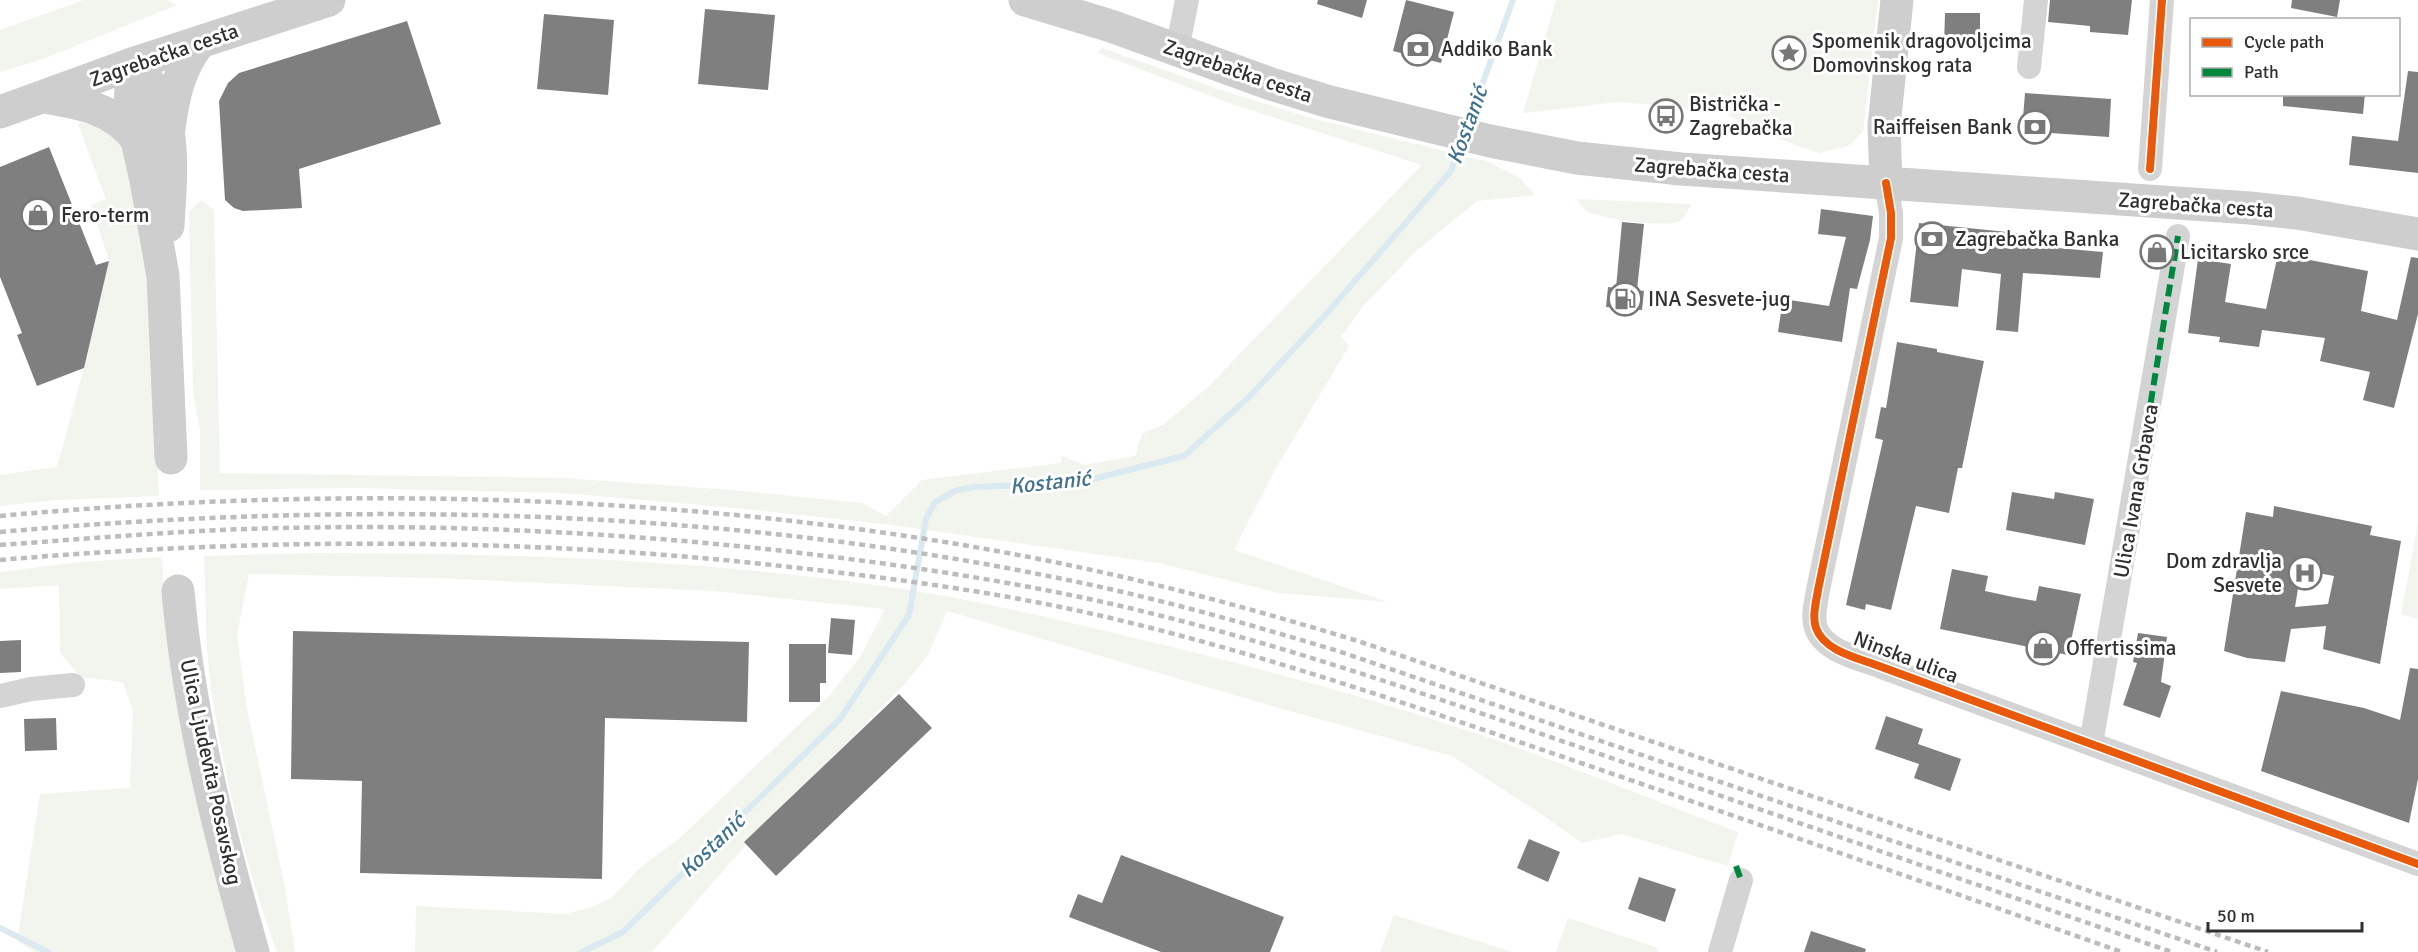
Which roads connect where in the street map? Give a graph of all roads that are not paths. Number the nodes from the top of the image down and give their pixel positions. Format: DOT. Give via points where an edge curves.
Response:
graph roads {
  1 [pos="329,0"];
  2 [pos="1025,0"];
  3 [pos="1187,0"];
  4 [pos="1897,0"];
  5 [pos="2036,0"];
  6 [pos="2162,0"];
  7 [pos="200,42"];
  8 [pos="1177,50"];
  9 [pos="132,64"];
  10 [pos="2029,67"];
  11 [pos="13,106"];
  12 [pos="169,133"];
  13 [pos="137,140"];
  14 [pos="2150,169"];
  15 [pos="1886,183"];
  16 [pos="2418,234"];
  17 [pos="2178,236"];
  18 [pos="163,276"];
  19 [pos="171,458"];
  20 [pos="178,591"];
  21 [pos="73,685"];
  22 [pos="0,696"];
  23 [pos="2091,744"];
  24 [pos="2418,864"];
  25 [pos="1741,879"];
  26 [pos="253,952"];
  27 [pos="1720,952"];
  1 -- 7 [label="main road, Zagrebačka cesta"];
  2 -- 8 [label="main road, Zagrebačka cesta"];
  3 -- 8 [label="street"];
  4 -- 15 [label="main road" via="1884,126"];
  5 -- 10 [label="street"];
  6 -- 14 [label="street"];
  7 -- 9 [label="main road, Zagrebačka cesta"];
  7 -- 12 [label="main road" via="181,75"];
  8 -- 15 [label="main road, Zagrebačka cesta" via="1330,102 1577,158"];
  9 -- 11 [label="main road, Zagrebačka cesta"];
  9 -- 12 [label="main road" via="154,89"];
  9 -- 13 [label="main road" via="130,109"];
  11 -- 13 [label="main road" via="81,104 105,112"];
  12 -- 18 [label="main road" via="169,205"];
  13 -- 18 [label="main road"];
  15 -- 16 [label="main road, Zagrebačka cesta" via="2250,208"];
  15 -- 23 [label="street, Ninska ulica" via="1891,238 1818,590 1816,628 1828,644 1842,652"];
  17 -- 23 [label="street, Ulica Ivana Grbavca"];
  18 -- 19 [label="main road"];
  20 -- 26 [label="main road, Ulica Ljudevita Posavskog" via="201,748"];
  21 -- 22 [label="street"];
  23 -- 24 [label="street, Ninska ulica"];
  25 -- 27 [label="street"];
}
